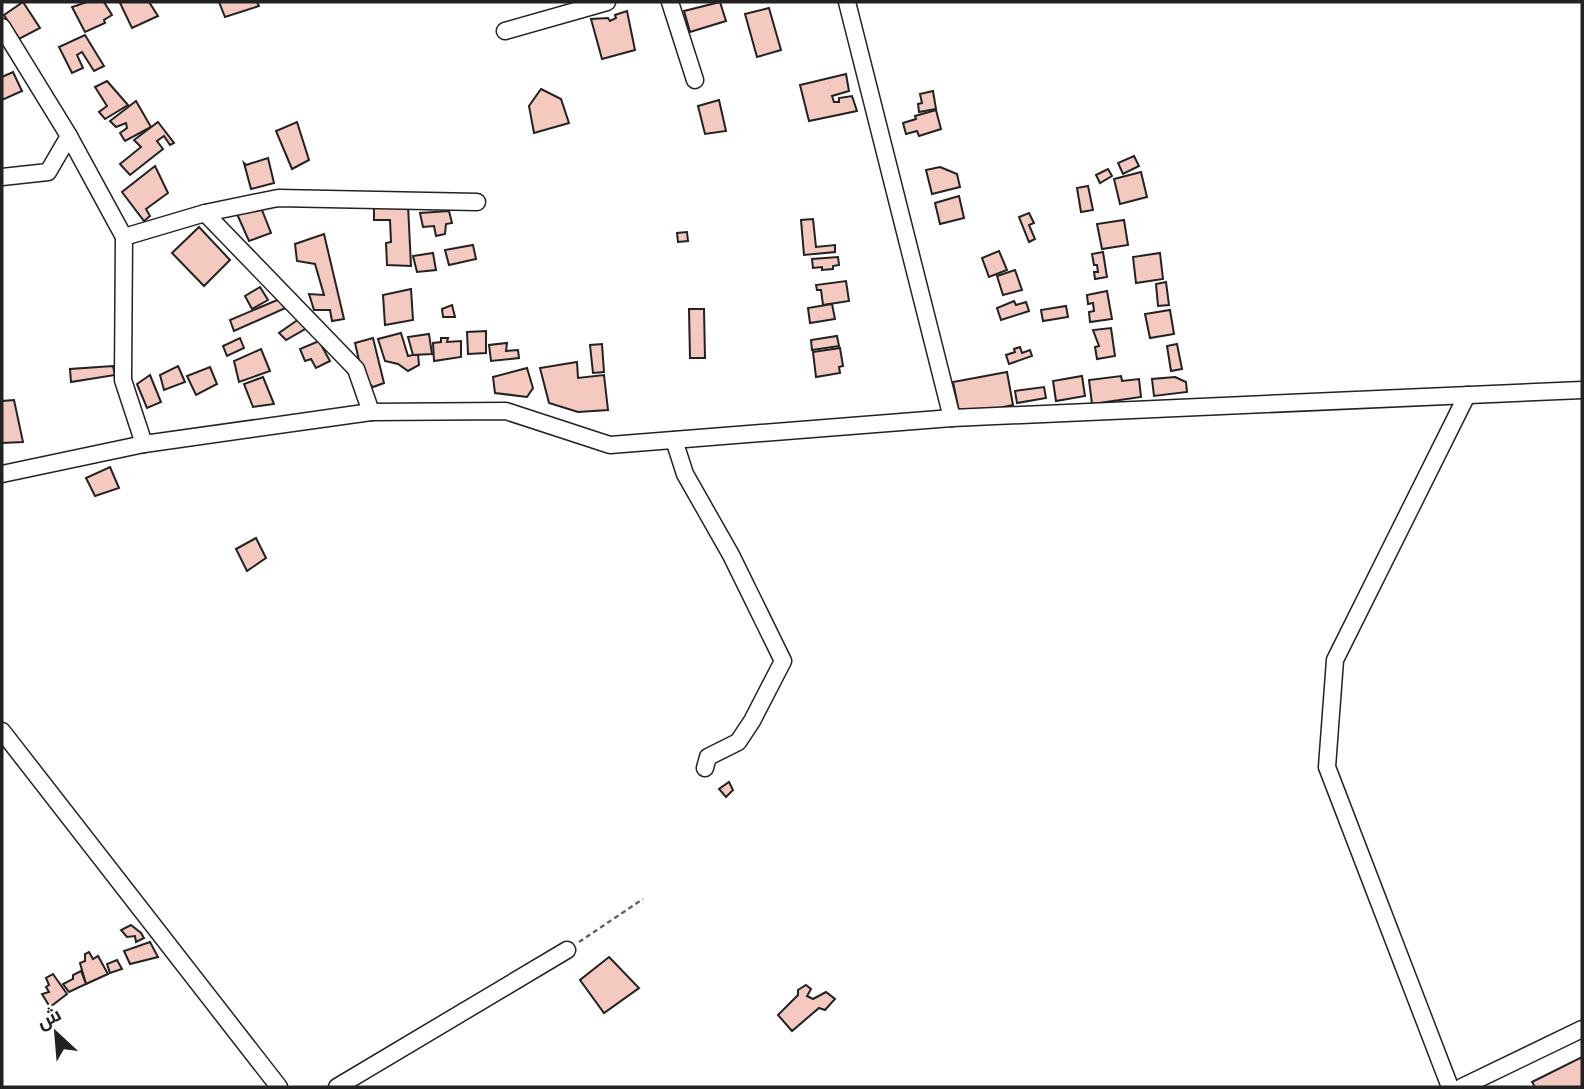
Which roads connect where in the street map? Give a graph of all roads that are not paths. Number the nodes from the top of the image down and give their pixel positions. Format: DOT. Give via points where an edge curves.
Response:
graph roads {
  1 [pos="607,2"];
  2 [pos="670,2"];
  3 [pos="847,2"];
  4 [pos="2,27"];
  5 [pos="505,31"];
  6 [pos="695,80"];
  7 [pos="69,136"];
  8 [pos="2,177"];
  9 [pos="477,202"];
  10 [pos="205,213"];
  11 [pos="124,237"];
  12 [pos="1582,390"];
  13 [pos="1467,396"];
  14 [pos="371,412"];
  15 [pos="952,418"];
  16 [pos="674,440"];
  17 [pos="144,444"];
  18 [pos="2,474"];
  19 [pos="2,731"];
  20 [pos="705,768"];
  21 [pos="567,950"];
  22 [pos="1582,1029"];
  23 [pos="279,1087"];
  24 [pos="337,1087"];
  25 [pos="1450,1087"];
  26 [pos="1462,1087"];
  1 -- 5 [label="street"];
  2 -- 6 [label="street"];
  3 -- 15 [label="street"];
  4 -- 7 [label="street"];
  7 -- 8 [label="street" via="48,173"];
  7 -- 11 [label="street"];
  9 -- 10 [label="street" via="278,198"];
  10 -- 11 [label="street"];
  10 -- 14 [label="street" via="356,369"];
  11 -- 17 [label="street" via="123,380"];
  12 -- 13 [label="street"];
  13 -- 15 [label="street"];
  13 -- 25 [label="street" via="1335,660 1327,767"];
  14 -- 16 [label="street" via="506,411 610,445"];
  14 -- 17 [label="street"];
  15 -- 16 [label="street"];
  16 -- 20 [label="street" via="685,474 783,662 738,742 708,757"];
  17 -- 18 [label="street"];
  19 -- 23 [label="street"];
  21 -- 24 [label="street"];
  22 -- 26 [label="street"];
}
